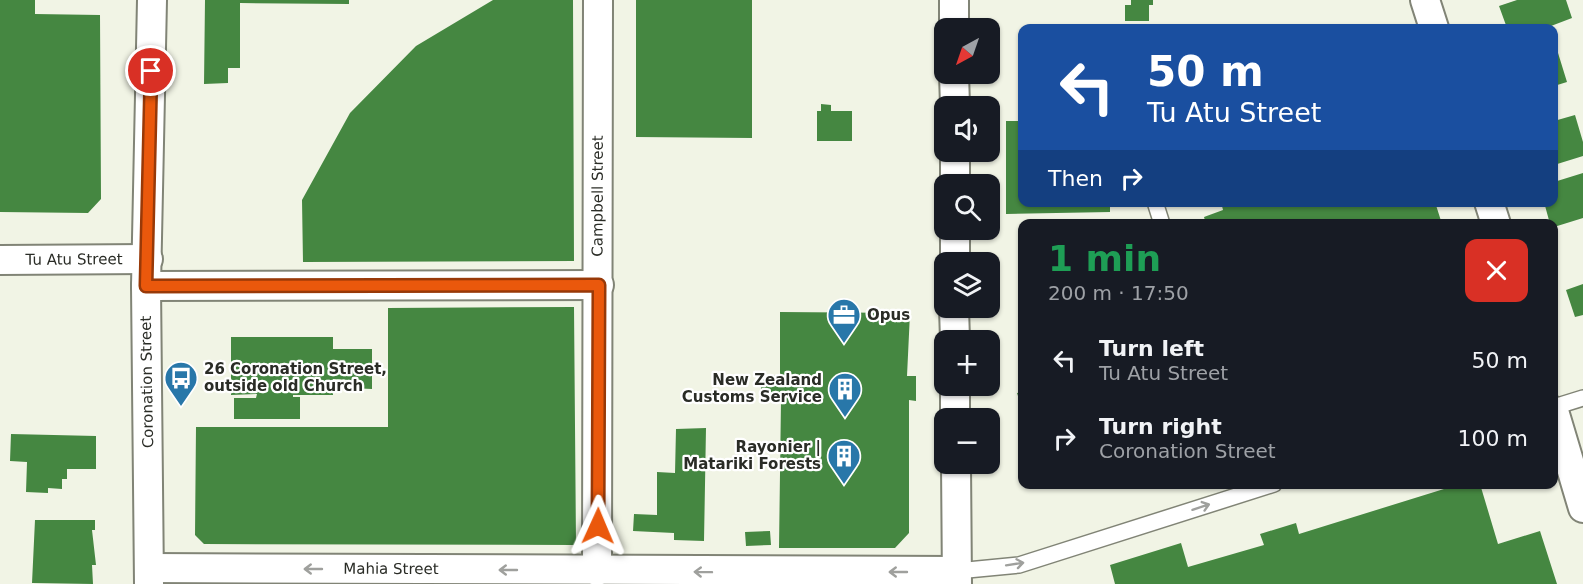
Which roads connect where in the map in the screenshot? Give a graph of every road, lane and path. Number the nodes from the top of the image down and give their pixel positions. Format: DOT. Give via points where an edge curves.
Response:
graph roads {
  1 [pos="152,0"];
  2 [pos="598,0"];
  3 [pos="954,0"];
  4 [pos="1425,0"];
  5 [pos="954,18"];
  6 [pos="1433,24"];
  7 [pos="0,260"];
  8 [pos="147,273"];
  9 [pos="599,285"];
  10 [pos="1583,398"];
  11 [pos="1558,406"];
  12 [pos="1558,424"];
  13 [pos="956,474"];
  14 [pos="1256,489"];
  15 [pos="1583,508"];
  16 [pos="597,571"];
  17 [pos="149,576"];
  18 [pos="957,578"];
  1 -- 8 [label="street, Coronation Street"];
  2 -- 9 [label="street, Campbell Street"];
  3 -- 5 [label="street"];
  4 -- 6 [label="street"];
  7 -- 8 [label="street, Tu Atu Street"];
  8 -- 9 [label="street, Tu Atu Street"];
  8 -- 17 [label="street, Coronation Street"];
  9 -- 16 [label="street, Campbell Street"];
  10 -- 11 [label="lane"];
  12 -- 15 [label="street"];
  13 -- 18 [label="street"];
  18 -- 14 [label="lane, one-way" via="1019,565"];
  16 -- 17 [label="street, Mahia Street, one-way"];
  18 -- 16 [label="street, Mahia Street, one-way"];
}
